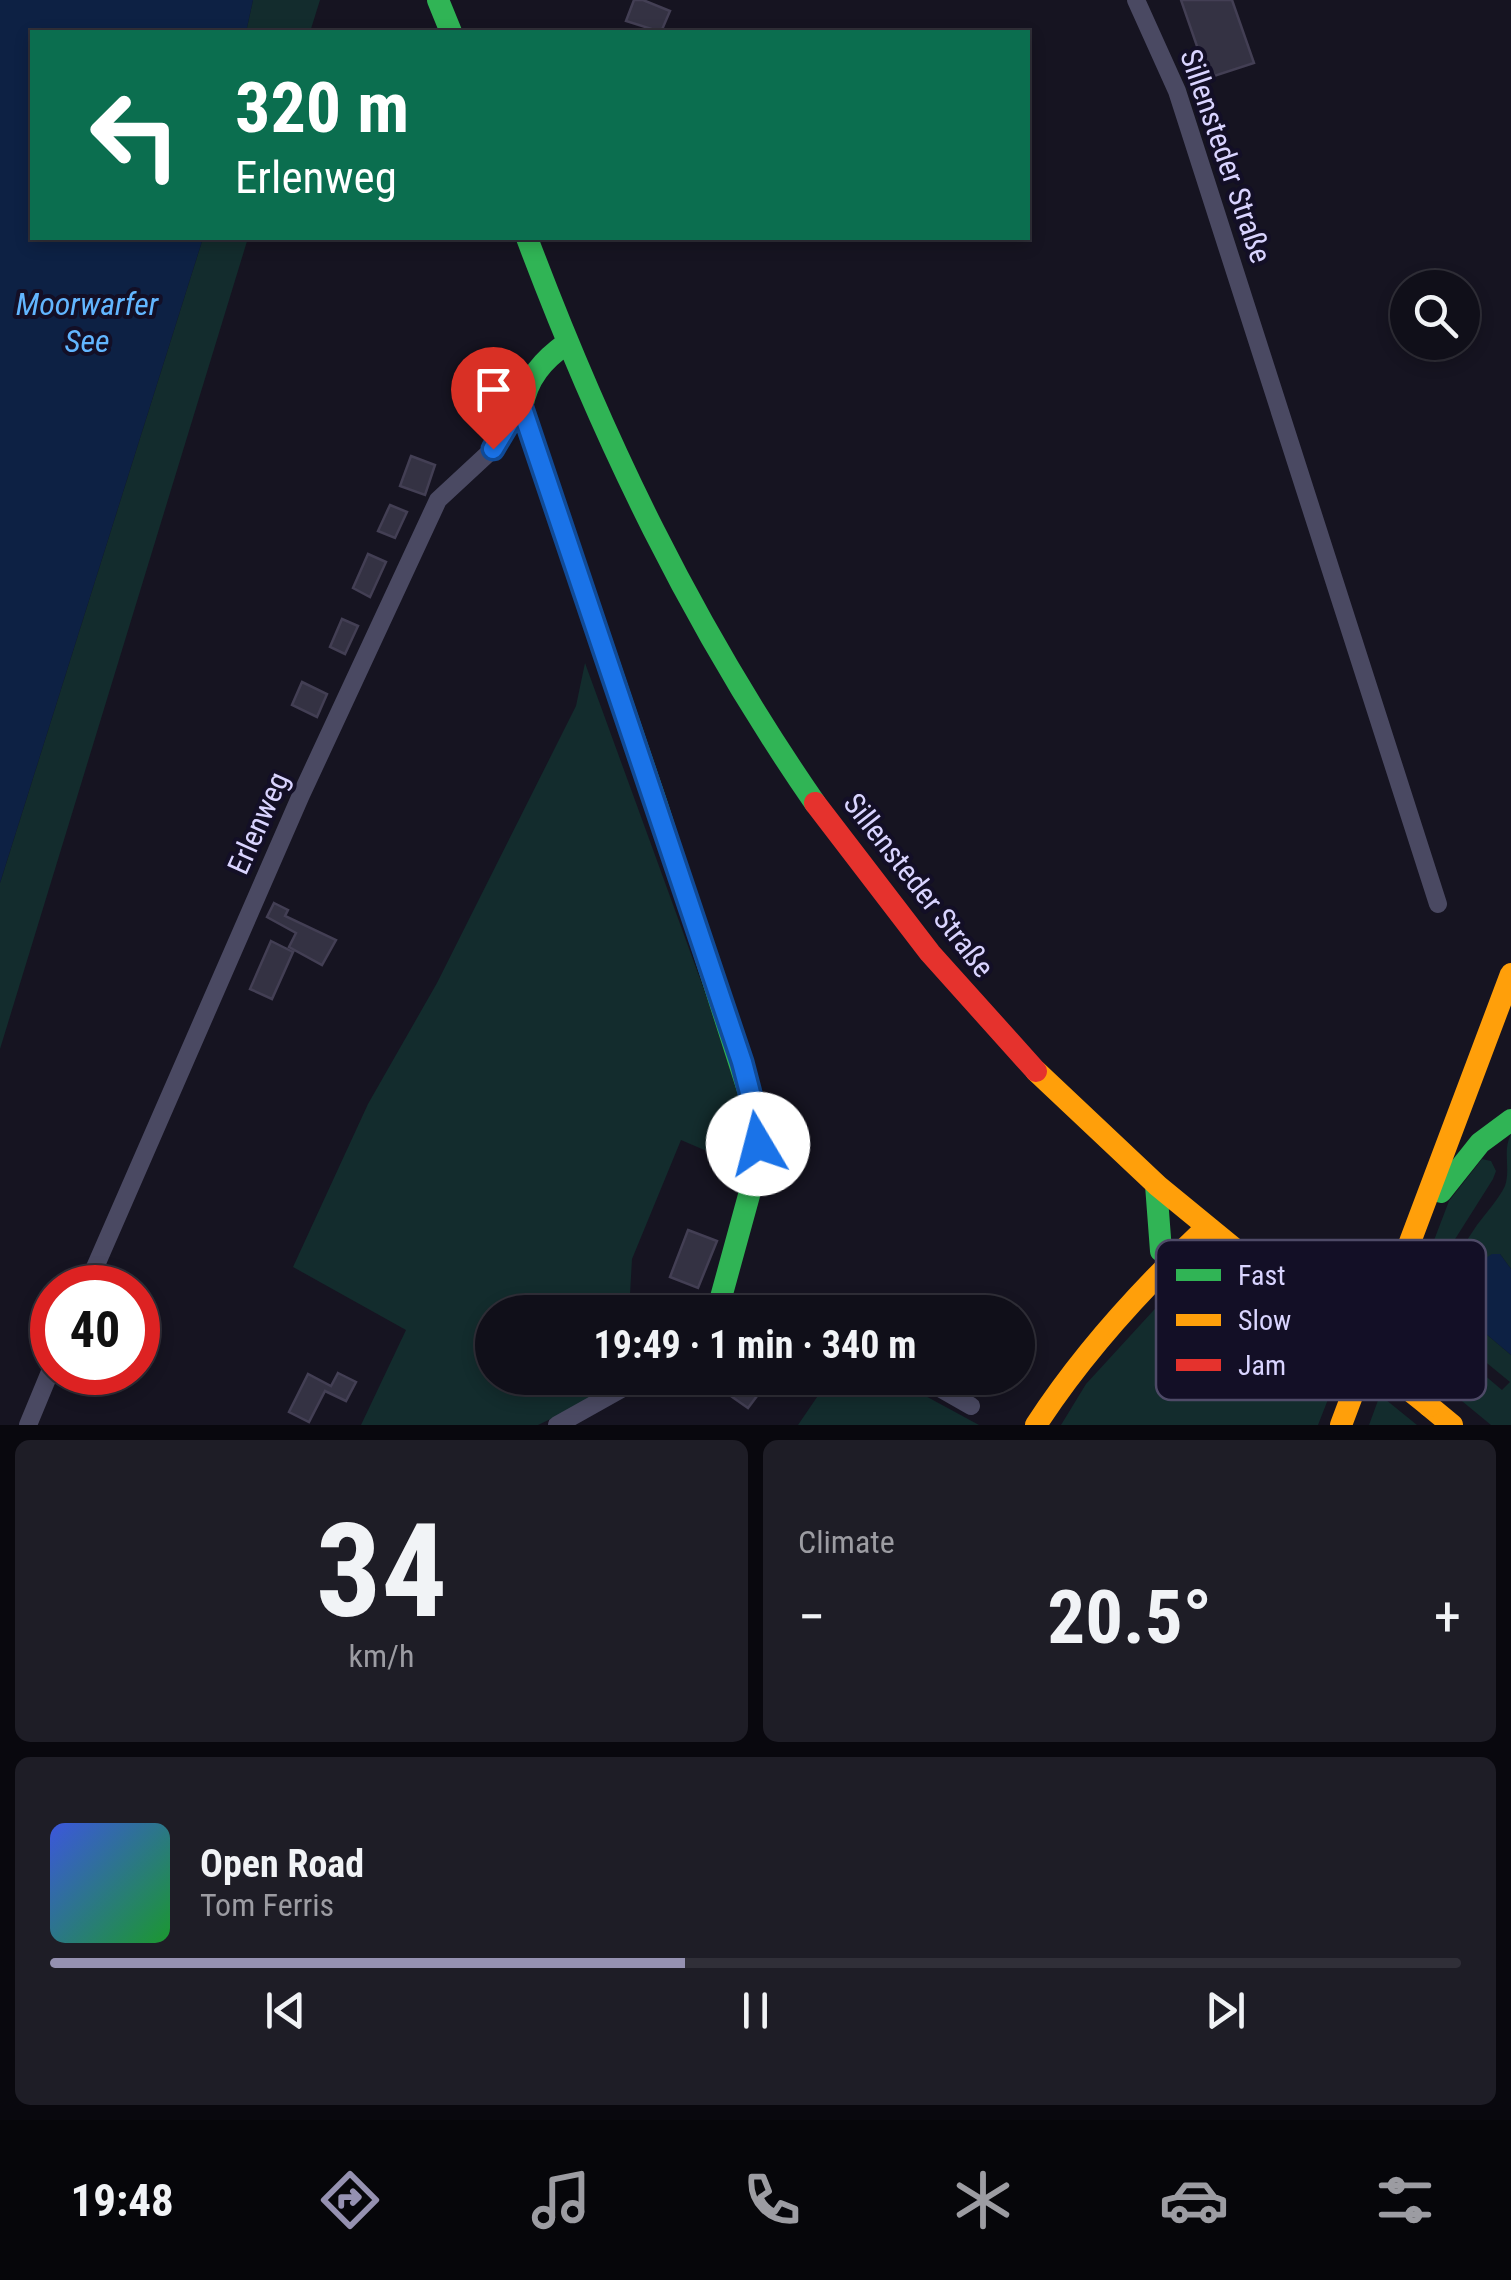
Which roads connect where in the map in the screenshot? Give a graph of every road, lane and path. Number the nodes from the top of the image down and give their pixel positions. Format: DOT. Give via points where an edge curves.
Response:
graph roads {
  1 [pos="438,0"];
  2 [pos="1136,0"];
  3 [pos="449,30"];
  4 [pos="528,240"];
  5 [pos="567,343"];
  6 [pos="522,408"];
  7 [pos="1438,904"];
  8 [pos="1511,974"];
  9 [pos="1511,1120"];
  10 [pos="1156,1185"];
  11 [pos="1198,1222"];
  12 [pos="1416,1223"];
  13 [pos="1160,1240"];
  14 [pos="1176,1240"];
  15 [pos="1183,1240"];
  16 [pos="1221,1240"];
  17 [pos="1410,1240"];
  18 [pos="1156,1264"];
  19 [pos="96,1265"];
  20 [pos="1156,1272"];
  21 [pos="1150,1279"];
  22 [pos="722,1295"];
  23 [pos="40,1395"];
  24 [pos="611,1395"];
  25 [pos="951,1395"];
  26 [pos="1350,1400"];
  27 [pos="1422,1400"];
  28 [pos="970,1406"];
  29 [pos="28,1425"];
  30 [pos="557,1425"];
  31 [pos="1036,1425"];
  32 [pos="1341,1425"];
  33 [pos="1452,1425"];
  1 -- 3 [label="main road"];
  2 -- 7 [label="street, Sillensteder Straße" via="1176,90"];
  4 -- 5 [label="main road, Sillensteder Straße"];
  5 -- 6 [label="main road" via="531,374"];
  5 -- 10 [label="main road, Sillensteder Straße" via="666,560 830,822 1014,1050"];
  6 -- 19 [label="street, Erlenweg" via="493,449 438,500 293,812"];
  6 -- 22 [label="main road" via="755,1112 758,1144"];
  8 -- 12 [label="main road"];
  9 -- 12 [label="main road" via="1475,1147"];
  10 -- 11 [label="main road, Sillensteder Straße"];
  10 -- 13 [label="main road"];
  11 -- 14 [label="main road"];
  11 -- 15 [label="main road"];
  11 -- 16 [label="main road, Sillensteder Straße, bridge"];
  12 -- 17 [label="main road"];
  18 -- 21 [label="main road"];
  20 -- 21 [label="main road"];
  21 -- 31 [label="main road" via="1064,1379"];
  23 -- 29 [label="street"];
  24 -- 30 [label="street"];
  25 -- 28 [label="street"];
  26 -- 32 [label="main road"];
  27 -- 33 [label="main road, Sillensteder Straße, bridge"];
}
